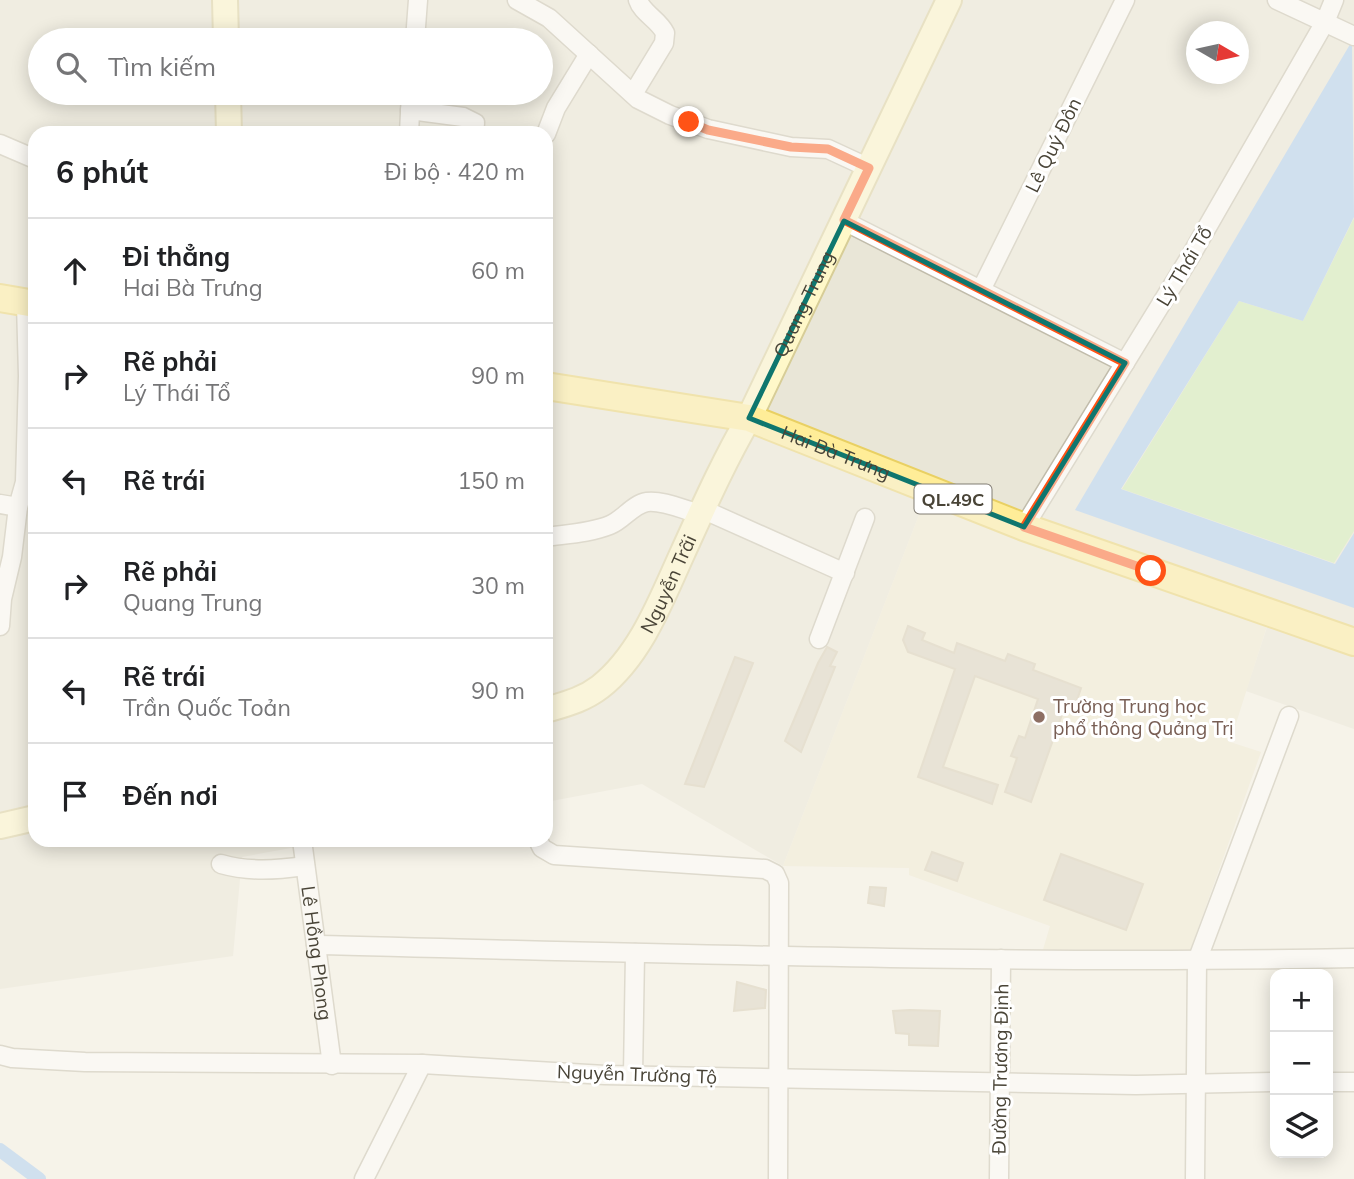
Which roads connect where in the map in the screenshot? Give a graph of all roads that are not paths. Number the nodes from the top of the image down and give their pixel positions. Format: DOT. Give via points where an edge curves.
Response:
graph roads {
  1 [pos="225,0"];
  2 [pos="418,0"];
  3 [pos="517,0"];
  4 [pos="638,0"];
  5 [pos="949,0"];
  6 [pos="1125,0"];
  7 [pos="1277,0"];
  8 [pos="1334,0"];
  9 [pos="1325,22"];
  10 [pos="226,28"];
  11 [pos="416,28"];
  12 [pos="1354,36"];
  13 [pos="589,54"];
  14 [pos="633,94"];
  15 [pos="228,105"];
  16 [pos="411,105"];
  17 [pos="424,105"];
  18 [pos="229,126"];
  19 [pos="409,126"];
  20 [pos="475,126"];
  21 [pos="549,126"];
  22 [pos="0,144"];
  23 [pos="28,156"];
  24 [pos="869,168"];
  25 [pos="844,220"];
  26 [pos="981,290"];
  27 [pos="0,298"];
  28 [pos="28,304"];
  29 [pos="1125,363"];
  30 [pos="28,372"];
  31 [pos="553,387"];
  32 [pos="749,418"];
  33 [pos="9,505"];
  34 [pos="701,512"];
  35 [pos="865,519"];
  36 [pos="1024,527"];
  37 [pos="553,536"];
  38 [pos="845,573"];
  39 [pos="0,626"];
  40 [pos="819,639"];
  41 [pos="1354,642"];
  42 [pos="553,708"];
  43 [pos="1289,716"];
  44 [pos="28,820"];
  45 [pos="0,826"];
  46 [pos="303,847"];
  47 [pos="542,847"];
  48 [pos="220,864"];
  49 [pos="305,866"];
  50 [pos="316,946"];
  51 [pos="635,953"];
  52 [pos="777,956"];
  53 [pos="1354,958"];
  54 [pos="1002,959"];
  55 [pos="1197,961"];
  56 [pos="0,1055"];
  57 [pos="422,1064"];
  58 [pos="332,1065"];
  59 [pos="633,1075"];
  60 [pos="779,1078"];
  61 [pos="1000,1082"];
  62 [pos="1270,1082"];
  63 [pos="1333,1082"];
  64 [pos="1354,1082"];
  65 [pos="1197,1083"];
  66 [pos="364,1179"];
  67 [pos="778,1179"];
  68 [pos="999,1179"];
  69 [pos="1195,1179"];
  1 -- 10 [label="street"];
  2 -- 11 [label="street"];
  3 -- 13 [label="street" via="549,18"];
  4 -- 14 [label="street" via="665,33 664,43"];
  5 -- 24 [label="street, Quang Trung"];
  6 -- 26 [label="street, Lê Quý Đôn"];
  7 -- 9 [label="street"];
  8 -- 9 [label="street, Lý Thái Tổ"];
  9 -- 12 [label="street"];
  9 -- 29 [label="street, Lý Thái Tổ"];
  13 -- 14 [label="street"];
  13 -- 21 [label="street"];
  14 -- 24 [label="street" via="708,130 791,147 828,149"];
  15 -- 18 [label="street"];
  16 -- 19 [label="street"];
  17 -- 20 [label="street" via="463,117"];
  22 -- 23 [label="street"];
  24 -- 25 [label="street, Quang Trung"];
  25 -- 26 [label="street"];
  25 -- 32 [label="street, Quang Trung"];
  26 -- 29 [label="street"];
  27 -- 28 [label="main road"];
  29 -- 36 [label="street, Lý Thái Tổ"];
  30 -- 33 [label="street" via="24,482"];
  31 -- 32 [label="main road, Hai Bà Trưng / QL.49C"];
  32 -- 34 [label="street, Nguyễn Trãi"];
  32 -- 36 [label="main road, Hai Bà Trưng / QL.49C"];
  33 -- 39 [label="street" via="12,557"];
  34 -- 37 [label="street" via="646,502 611,525"];
  34 -- 38 [label="street"];
  34 -- 42 [label="street, Nguyễn Trãi" via="635,648 600,687"];
  35 -- 38 [label="street"];
  36 -- 41 [label="main road, Hai Bà Trưng / QL.49C"];
  38 -- 40 [label="street"];
  43 -- 55 [label="street"];
  44 -- 45 [label="street"];
  46 -- 49 [label="street, Lê Hồng Phong"];
  47 -- 52 [label="street" via="554,855 770,871 779,883"];
  48 -- 49 [label="street" via="264,871"];
  49 -- 50 [label="street, Lê Hồng Phong"];
  50 -- 51 [label="street"];
  50 -- 58 [label="street, Lê Hồng Phong"];
  51 -- 52 [label="street"];
  51 -- 59 [label="street"];
  52 -- 54 [label="street"];
  52 -- 60 [label="street"];
  53 -- 55 [label="street"];
  54 -- 55 [label="street"];
  54 -- 61 [label="street, Đường Trương Định"];
  55 -- 65 [label="street"];
  56 -- 58 [label="street, Nguyễn Trường Tộ" via="85,1062"];
  57 -- 58 [label="street, Nguyễn Trường Tộ"];
  57 -- 59 [label="street, Nguyễn Trường Tộ"];
  57 -- 66 [label="street"];
  59 -- 60 [label="street, Nguyễn Trường Tộ"];
  60 -- 61 [label="street, Nguyễn Trường Tộ"];
  60 -- 67 [label="street"];
  61 -- 65 [label="street, Nguyễn Trường Tộ"];
  61 -- 68 [label="street, Đường Trương Định"];
  62 -- 65 [label="street, Nguyễn Trường Tộ"];
  63 -- 64 [label="street"];
  65 -- 69 [label="street"];
}
